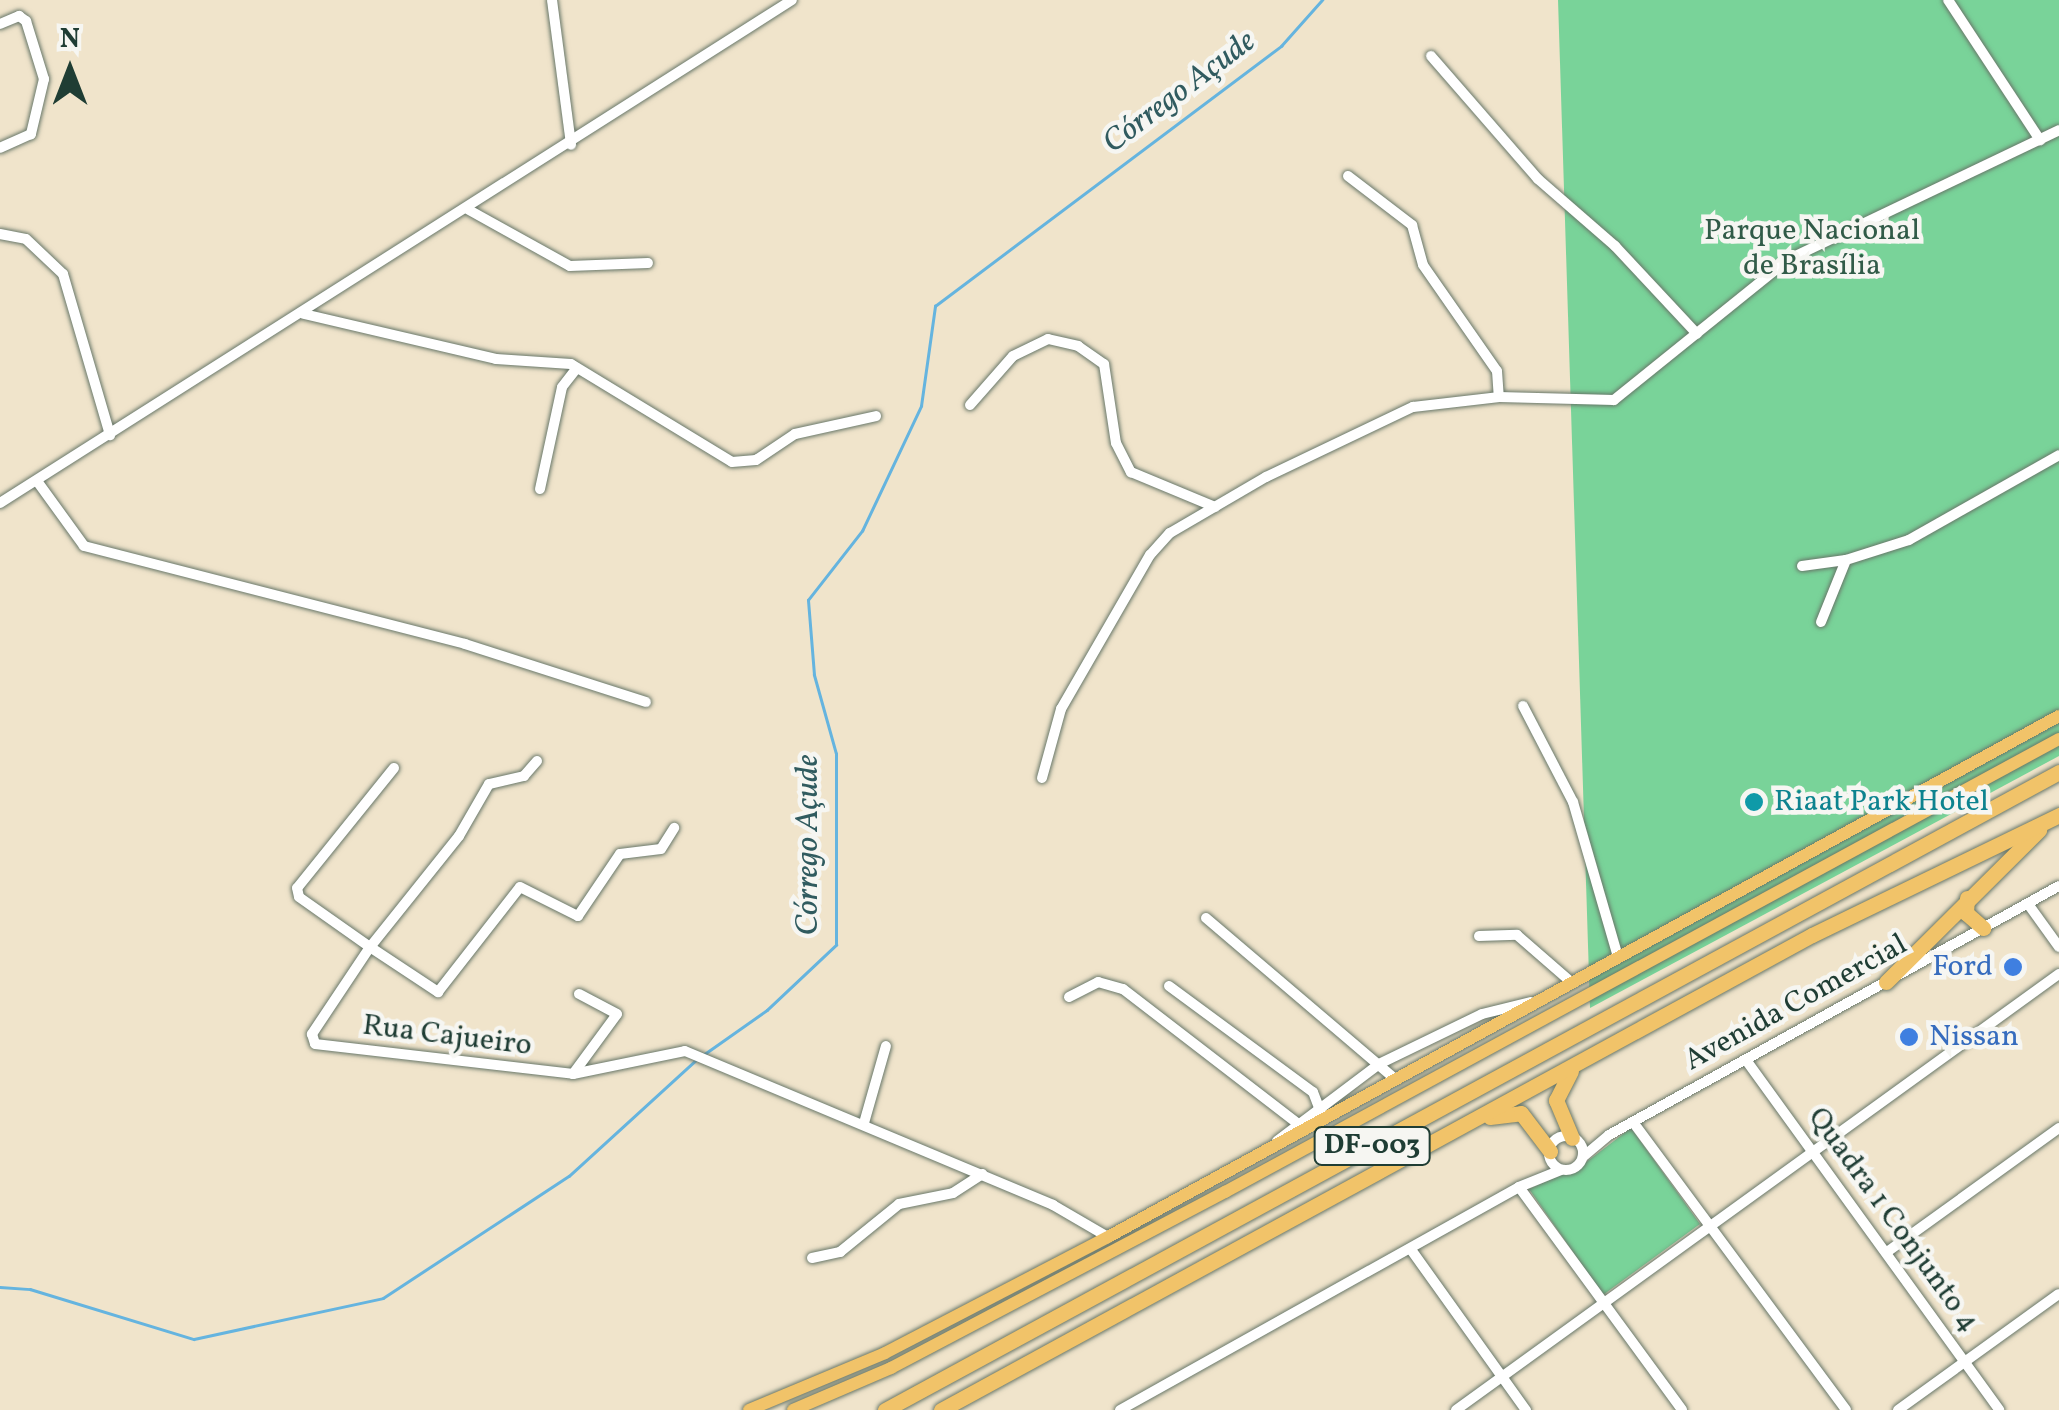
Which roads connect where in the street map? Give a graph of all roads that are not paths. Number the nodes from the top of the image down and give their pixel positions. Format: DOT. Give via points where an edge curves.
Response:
graph roads {
  1 [pos="552,0"];
  2 [pos="792,0"];
  3 [pos="1948,0"];
  4 [pos="0,24"];
  5 [pos="1431,56"];
  6 [pos="2059,130"];
  7 [pos="2040,140"];
  8 [pos="571,146"];
  9 [pos="0,148"];
  10 [pos="1348,176"];
  11 [pos="469,210"];
  12 [pos="0,234"];
  13 [pos="648,263"];
  14 [pos="304,314"];
  15 [pos="1697,334"];
  16 [pos="577,368"];
  17 [pos="1499,397"];
  18 [pos="970,406"];
  19 [pos="876,416"];
  20 [pos="110,436"];
  21 [pos="2059,455"];
  22 [pos="36,481"];
  23 [pos="540,489"];
  24 [pos="0,502"];
  25 [pos="1215,506"];
  26 [pos="1846,560"];
  27 [pos="1802,566"];
  28 [pos="1821,622"];
  29 [pos="646,702"];
  30 [pos="1522,706"];
  31 [pos="2059,716"];
  32 [pos="2059,739"];
  33 [pos="538,761"];
  34 [pos="394,768"];
  35 [pos="2059,772"];
  36 [pos="1042,778"];
  37 [pos="2054,818"];
  38 [pos="674,828"];
  39 [pos="1858,881"];
  40 [pos="2059,886"];
  41 [pos="1968,898"];
  42 [pos="2028,904"];
  43 [pos="1870,908"];
  44 [pos="1206,918"];
  45 [pos="1984,928"];
  46 [pos="1479,936"];
  47 [pos="370,947"];
  48 [pos="2059,947"];
  49 [pos="1618,957"];
  50 [pos="2059,974"];
  51 [pos="1571,982"];
  52 [pos="1886,982"];
  53 [pos="1169,986"];
  54 [pos="579,994"];
  55 [pos="1069,997"];
  56 [pos="1537,1001"];
  57 [pos="886,1046"];
  58 [pos="1746,1060"];
  59 [pos="1580,1062"];
  60 [pos="1379,1064"];
  61 [pos="573,1074"];
  62 [pos="1394,1078"];
  63 [pos="1321,1103"];
  64 [pos="1324,1118"];
  65 [pos="1634,1122"];
  66 [pos="864,1123"];
  67 [pos="1464,1124"];
  68 [pos="1300,1126"];
  69 [pos="2059,1128"];
  70 [pos="1609,1136"];
  71 [pos="1575,1138"];
  72 [pos="1814,1151"];
  73 [pos="1549,1154"];
  74 [pos="1584,1156"];
  75 [pos="1561,1170"];
  76 [pos="982,1174"];
  77 [pos="1532,1180"];
  78 [pos="1519,1187"];
  79 [pos="1713,1224"];
  80 [pos="1108,1236"];
  81 [pos="1412,1252"];
  82 [pos="1887,1252"];
  83 [pos="812,1258"];
  84 [pos="2059,1294"];
  85 [pos="1604,1303"];
  86 [pos="1964,1363"];
  87 [pos="1502,1377"];
  88 [pos="749,1410"];
  89 [pos="793,1410"];
  90 [pos="885,1410"];
  91 [pos="941,1410"];
  92 [pos="1120,1410"];
  93 [pos="1456,1410"];
  94 [pos="1526,1410"];
  95 [pos="1682,1410"];
  96 [pos="1846,1410"];
  97 [pos="1898,1410"];
  98 [pos="1999,1410"];
  1 -- 8 [label="street"];
  2 -- 8 [label="street"];
  3 -- 7 [label="street"];
  4 -- 9 [label="street" via="19,16 26,21 44,89 32,134"];
  5 -- 15 [label="street" via="1538,179 1615,246"];
  6 -- 7 [label="street"];
  7 -- 15 [label="street" via="1789,259"];
  8 -- 11 [label="street"];
  10 -- 17 [label="street" via="1412,225 1423,266 1496,370"];
  11 -- 13 [label="street" via="570,266"];
  11 -- 14 [label="street"];
  12 -- 20 [label="street" via="26,240 63,274"];
  14 -- 16 [label="street" via="496,359"];
  14 -- 20 [label="street"];
  15 -- 17 [label="street" via="1614,400"];
  16 -- 19 [label="street" via="732,462 756,460 796,434"];
  16 -- 23 [label="street" via="562,387"];
  17 -- 25 [label="street" via="1394,414"];
  18 -- 25 [label="street" via="1013,356 1032,345 1048,339 1078,346 1104,364 1116,442 1132,472"];
  20 -- 22 [label="street"];
  21 -- 26 [label="street" via="1909,540"];
  22 -- 24 [label="street"];
  22 -- 29 [label="street" via="84,546 465,644"];
  25 -- 36 [label="street" via="1170,532 1150,554 1060,709"];
  26 -- 27 [label="street"];
  26 -- 28 [label="street"];
  30 -- 49 [label="street" via="1573,802"];
  31 -- 49 [label="main road"];
  32 -- 89 [label="main road" via="1226,1192 891,1368"];
  33 -- 47 [label="street" via="524,776 489,784 459,836"];
  34 -- 47 [label="street, Rua Cajueiro" via="296,892"];
  35 -- 39 [label="highway, DF-003"];
  37 -- 41 [label="highway"];
  37 -- 43 [label="highway, DF-003"];
  38 -- 47 [label="street, Rua Cajueiro" via="661,848 620,854 578,916 520,886 442,992"];
  39 -- 43 [label="highway" via="1855,898"];
  39 -- 90 [label="highway, DF-003"];
  40 -- 42 [label="street, Avenida Comercial"];
  41 -- 45 [label="highway" via="1970,920"];
  41 -- 52 [label="highway"];
  42 -- 45 [label="street, Avenida Comercial"];
  42 -- 48 [label="street"];
  43 -- 59 [label="highway, DF-003"];
  44 -- 60 [label="street"];
  45 -- 52 [label="street, Avenida Comercial"];
  46 -- 51 [label="street" via="1516,935"];
  47 -- 61 [label="street, Rua Cajueiro" via="312,1034 314,1044"];
  49 -- 51 [label="main road"];
  50 -- 72 [label="street"];
  51 -- 56 [label="main road"];
  52 -- 58 [label="street, Avenida Comercial"];
  53 -- 63 [label="street"];
  54 -- 61 [label="street" via="617,1014"];
  55 -- 68 [label="street" via="1098,982 1123,989"];
  56 -- 60 [label="street" via="1482,1014"];
  56 -- 62 [label="main road"];
  57 -- 66 [label="street"];
  58 -- 65 [label="street, Avenida Comercial"];
  58 -- 72 [label="street, Quadra 1 Conjunto 4"];
  59 -- 67 [label="highway, DF-003"];
  59 -- 71 [label="highway" via="1561,1081 1556,1100"];
  60 -- 62 [label="street"];
  60 -- 63 [label="street"];
  61 -- 66 [label="street, Rua Cajueiro" via="686,1051"];
  62 -- 64 [label="main road"];
  63 -- 64 [label="street"];
  63 -- 68 [label="street"];
  64 -- 68 [label="main road"];
  65 -- 70 [label="street, Avenida Comercial"];
  65 -- 79 [label="street"];
  66 -- 76 [label="street"];
  67 -- 73 [label="highway" via="1522,1113"];
  67 -- 91 [label="highway, DF-003"];
  68 -- 80 [label="main road"];
  69 -- 82 [label="street"];
  70 -- 71 [label="street, Avenida Comercial"];
  70 -- 74 [label="street, Avenida Comercial"];
  71 -- 73 [label="street"];
  71 -- 74 [label="street"];
  72 -- 79 [label="street"];
  72 -- 82 [label="street, Quadra 1 Conjunto 4"];
  73 -- 75 [label="street"];
  73 -- 77 [label="street"];
  74 -- 75 [label="street, Avenida Comercial"];
  75 -- 77 [label="street"];
  76 -- 80 [label="street"];
  76 -- 83 [label="street" via="953,1193 899,1204 840,1252"];
  77 -- 78 [label="street"];
  78 -- 81 [label="street"];
  78 -- 85 [label="street"];
  79 -- 85 [label="street"];
  79 -- 96 [label="street"];
  80 -- 88 [label="main road" via="885,1353"];
  81 -- 87 [label="street"];
  81 -- 92 [label="street"];
  82 -- 86 [label="street, Quadra 1 Conjunto 4"];
  84 -- 86 [label="street"];
  85 -- 87 [label="street"];
  85 -- 95 [label="street"];
  86 -- 97 [label="street"];
  86 -- 98 [label="street, Quadra 1 Conjunto 4"];
  87 -- 93 [label="street"];
  87 -- 94 [label="street"];
}
